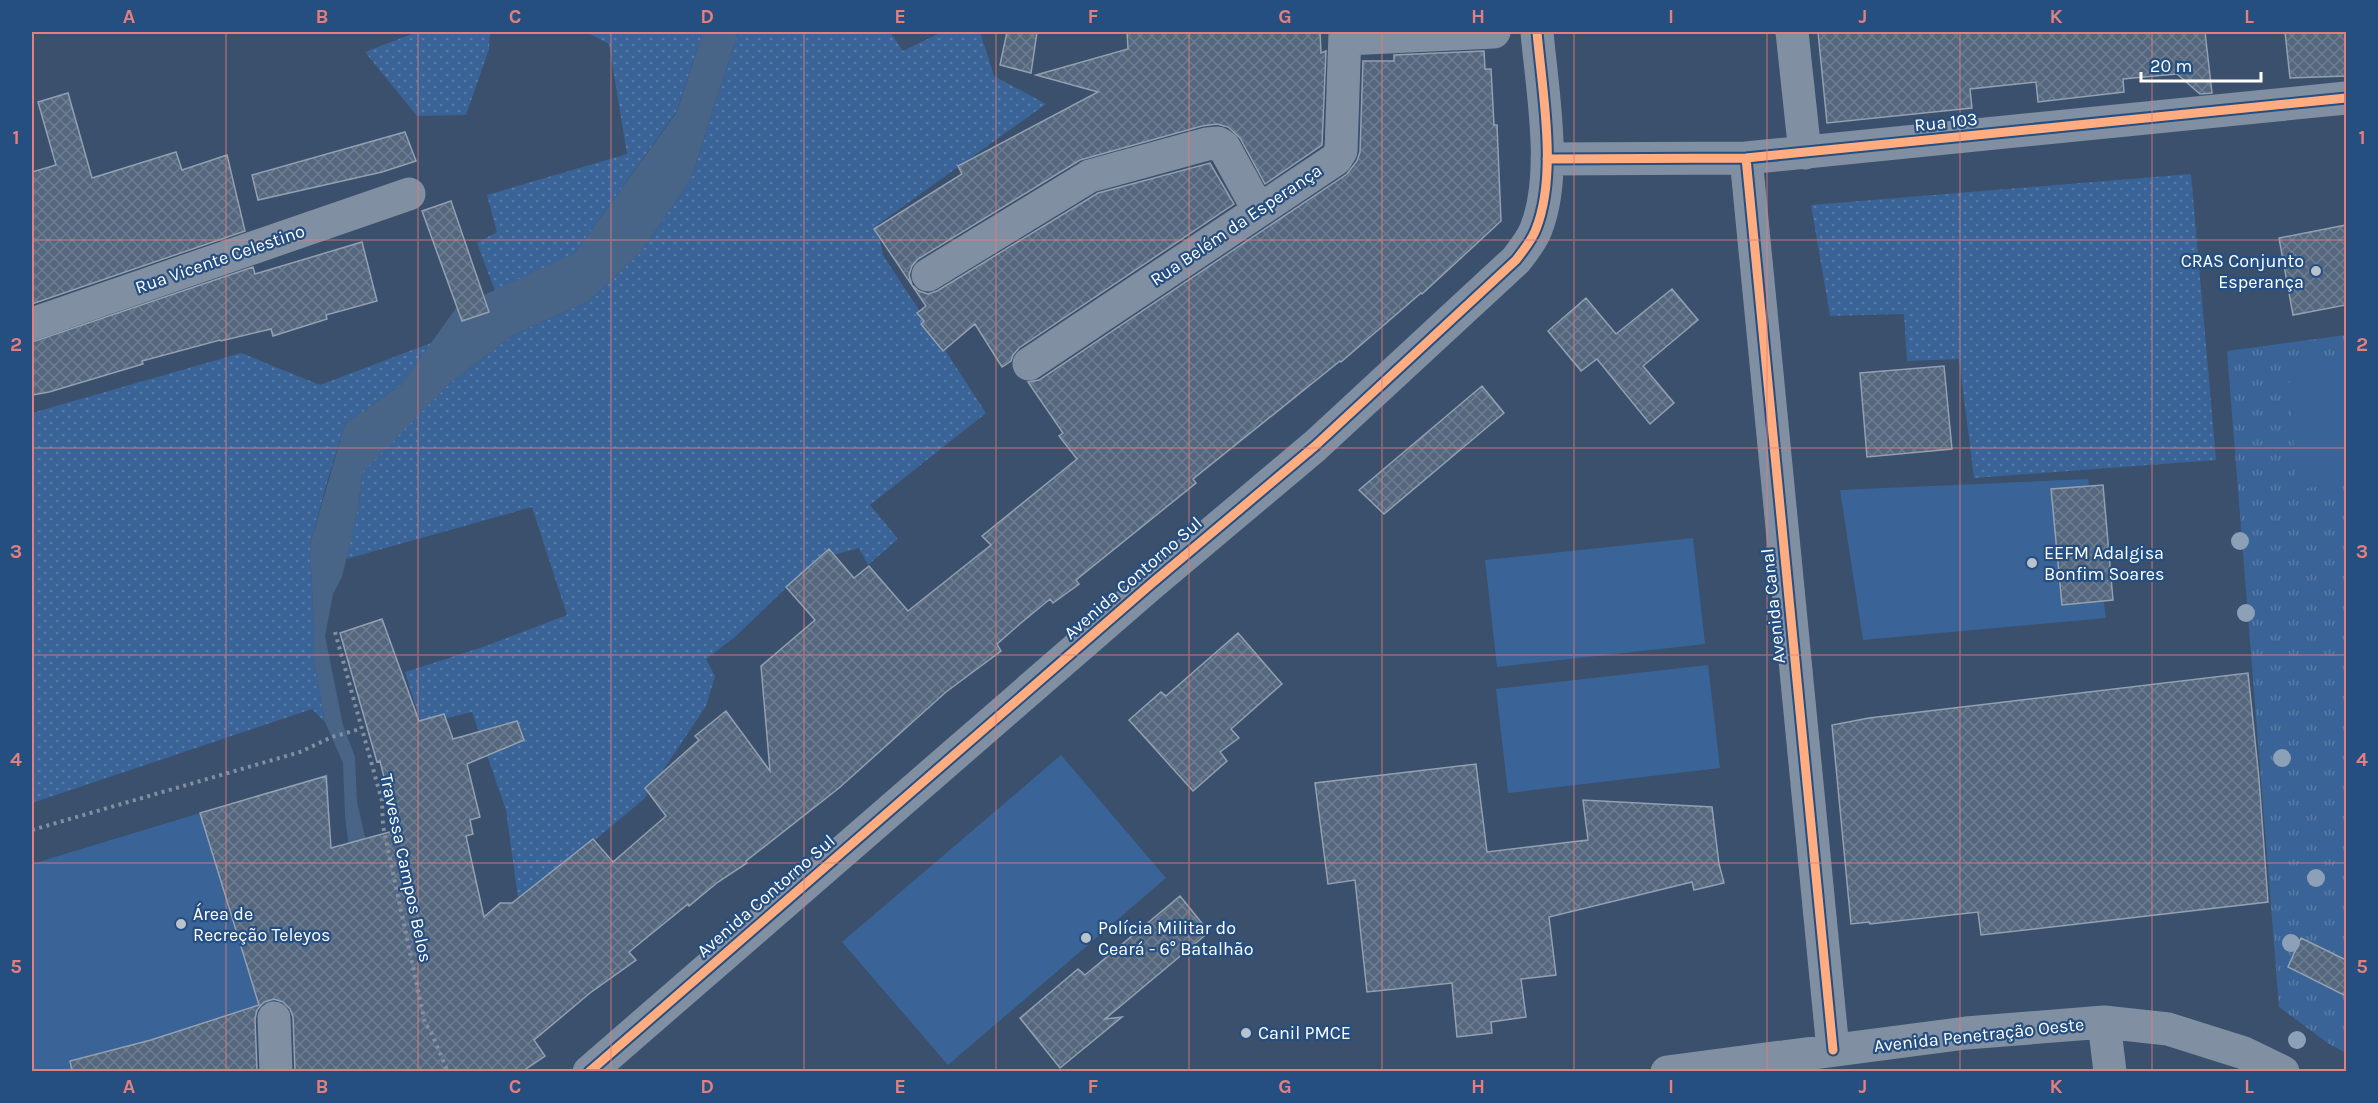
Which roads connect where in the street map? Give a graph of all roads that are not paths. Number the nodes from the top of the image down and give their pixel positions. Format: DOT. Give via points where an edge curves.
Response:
graph roads {
  1 [pos="1494,32"];
  2 [pos="1537,32"];
  3 [pos="1792,32"];
  4 [pos="1345,35"];
  5 [pos="2346,98"];
  6 [pos="1805,153"];
  7 [pos="1746,158"];
  8 [pos="1547,159"];
  9 [pos="409,194"];
  10 [pos="1258,209"];
  11 [pos="928,276"];
  12 [pos="32,324"];
  13 [pos="1029,364"];
  14 [pos="274,1018"];
  15 [pos="2104,1022"];
  16 [pos="1833,1050"];
  17 [pos="2245,1062"];
  18 [pos="1762,1066"];
  19 [pos="276,1071"];
  20 [pos="589,1071"];
  21 [pos="1667,1071"];
  22 [pos="2110,1071"];
  23 [pos="2283,1071"];
  1 -- 4 [label="street"];
  2 -- 8 [label="street, Avenida Contorno Sul"];
  3 -- 6 [label="street"];
  4 -- 10 [label="street, Rua Belém da Esperança" via="1341,151 1336,159"];
  5 -- 6 [label="street, Rua 103"];
  6 -- 7 [label="street, Rua 103"];
  7 -- 8 [label="street, Rua 103"];
  7 -- 16 [label="street, Avenida Canal"];
  8 -- 20 [label="street, Avenida Contorno Sul" via="1543,210 1535,233 1516,260 1315,446"];
  9 -- 12 [label="street, Rua Vicente Celestino"];
  10 -- 11 [label="street" via="1224,147 1207,144 1090,176"];
  10 -- 13 [label="street, Rua Belém da Esperança"];
  14 -- 19 [label="street"];
  15 -- 16 [label="street, Avenida Penetração Oeste" via="1966,1033"];
  15 -- 17 [label="street, Avenida Penetração Oeste" via="2168,1029"];
  15 -- 22 [label="street"];
  16 -- 18 [label="street, Avenida Penetração Oeste"];
  17 -- 23 [label="street, Avenida Penetração Oeste"];
  18 -- 21 [label="street, Avenida Penetração Oeste"];
}
